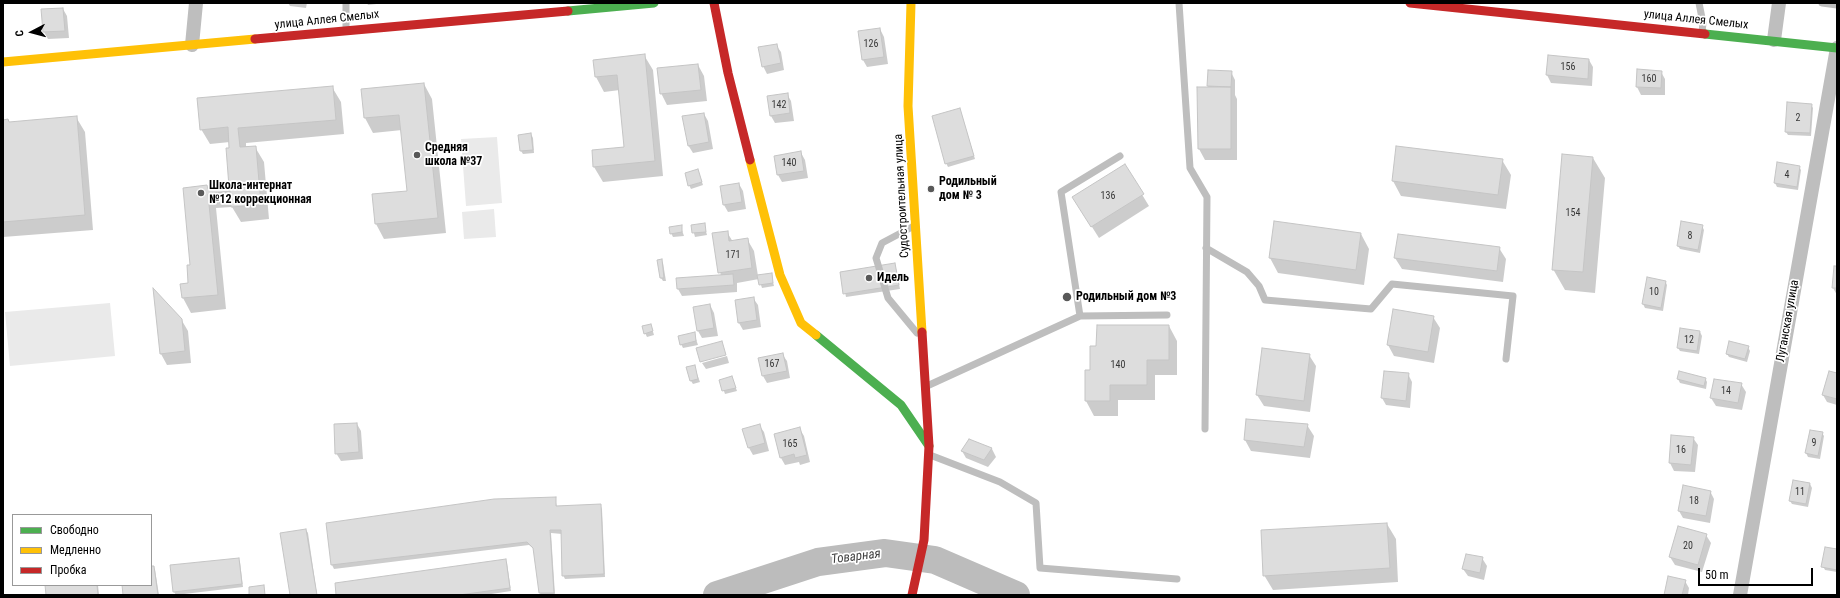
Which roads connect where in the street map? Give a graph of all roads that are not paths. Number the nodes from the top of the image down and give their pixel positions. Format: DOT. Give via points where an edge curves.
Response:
graph roads {
  1 [pos="196,3"];
  2 [pos="346,3"];
  3 [pos="654,3"];
  4 [pos="714,3"];
  5 [pos="911,3"];
  6 [pos="1179,3"];
  7 [pos="1410,3"];
  8 [pos="1699,3"];
  9 [pos="1779,3"];
  10 [pos="1822,3"];
  11 [pos="1837,5"];
  12 [pos="1485,7"];
  13 [pos="346,30"];
  14 [pos="1702,33"];
  15 [pos="1774,40"];
  16 [pos="192,45"];
  17 [pos="1837,48"];
  18 [pos="3,62"];
  19 [pos="1120,156"];
  20 [pos="915,226"];
  21 [pos="1206,248"];
  22 [pos="1167,315"];
  23 [pos="1080,316"];
  24 [pos="923,340"];
  25 [pos="1506,359"];
  26 [pos="926,387"];
  27 [pos="910,403"];
  28 [pos="1205,428"];
  29 [pos="929,450"];
  30 [pos="1177,579"];
  31 [pos="912,595"];
  32 [pos="1740,595"];
  1 -- 16 [label="street"];
  2 -- 13 [label="lane"];
  3 -- 13 [label="main road, улица Аллея Смелых"];
  4 -- 27 [label="main road" via="728,73 780,275 801,323"];
  5 -- 20 [label="main road, Судостроительная улица" via="908,106"];
  6 -- 21 [label="lane" via="1190,168 1207,197"];
  7 -- 12 [label="main road, улица Аллея Смелых"];
  8 -- 14 [label="lane" via="1703,22"];
  9 -- 15 [label="street"];
  10 -- 11 [label="lane"];
  12 -- 14 [label="main road, улица Аллея Смелых"];
  13 -- 16 [label="main road, улица Аллея Смелых"];
  14 -- 15 [label="main road, улица Аллея Смелых"];
  15 -- 17 [label="main road, улица Аллея Смелых"];
  16 -- 18 [label="main road, улица Аллея Смелых"];
  17 -- 32 [label="street, Луганская улица"];
  19 -- 23 [label="lane" via="1061,192"];
  20 -- 24 [label="main road, Судостроительная улица"];
  20 -- 24 [label="lane" via="882,243 876,258 888,298"];
  21 -- 25 [label="lane" via="1247,272 1259,286 1264,300 1372,309 1392,284 1513,296"];
  21 -- 28 [label="lane"];
  22 -- 23 [label="lane"];
  23 -- 26 [label="lane"];
  24 -- 26 [label="main road, Судостроительная улица"];
  26 -- 27 [label="main road"];
  26 -- 29 [label="main road, Судостроительная улица"];
  27 -- 29 [label="main road"];
  29 -- 30 [label="lane" via="1000,482 1036,503 1040,568"];
  29 -- 31 [label="main road, Судостроительная улица" via="924,540"];
}
